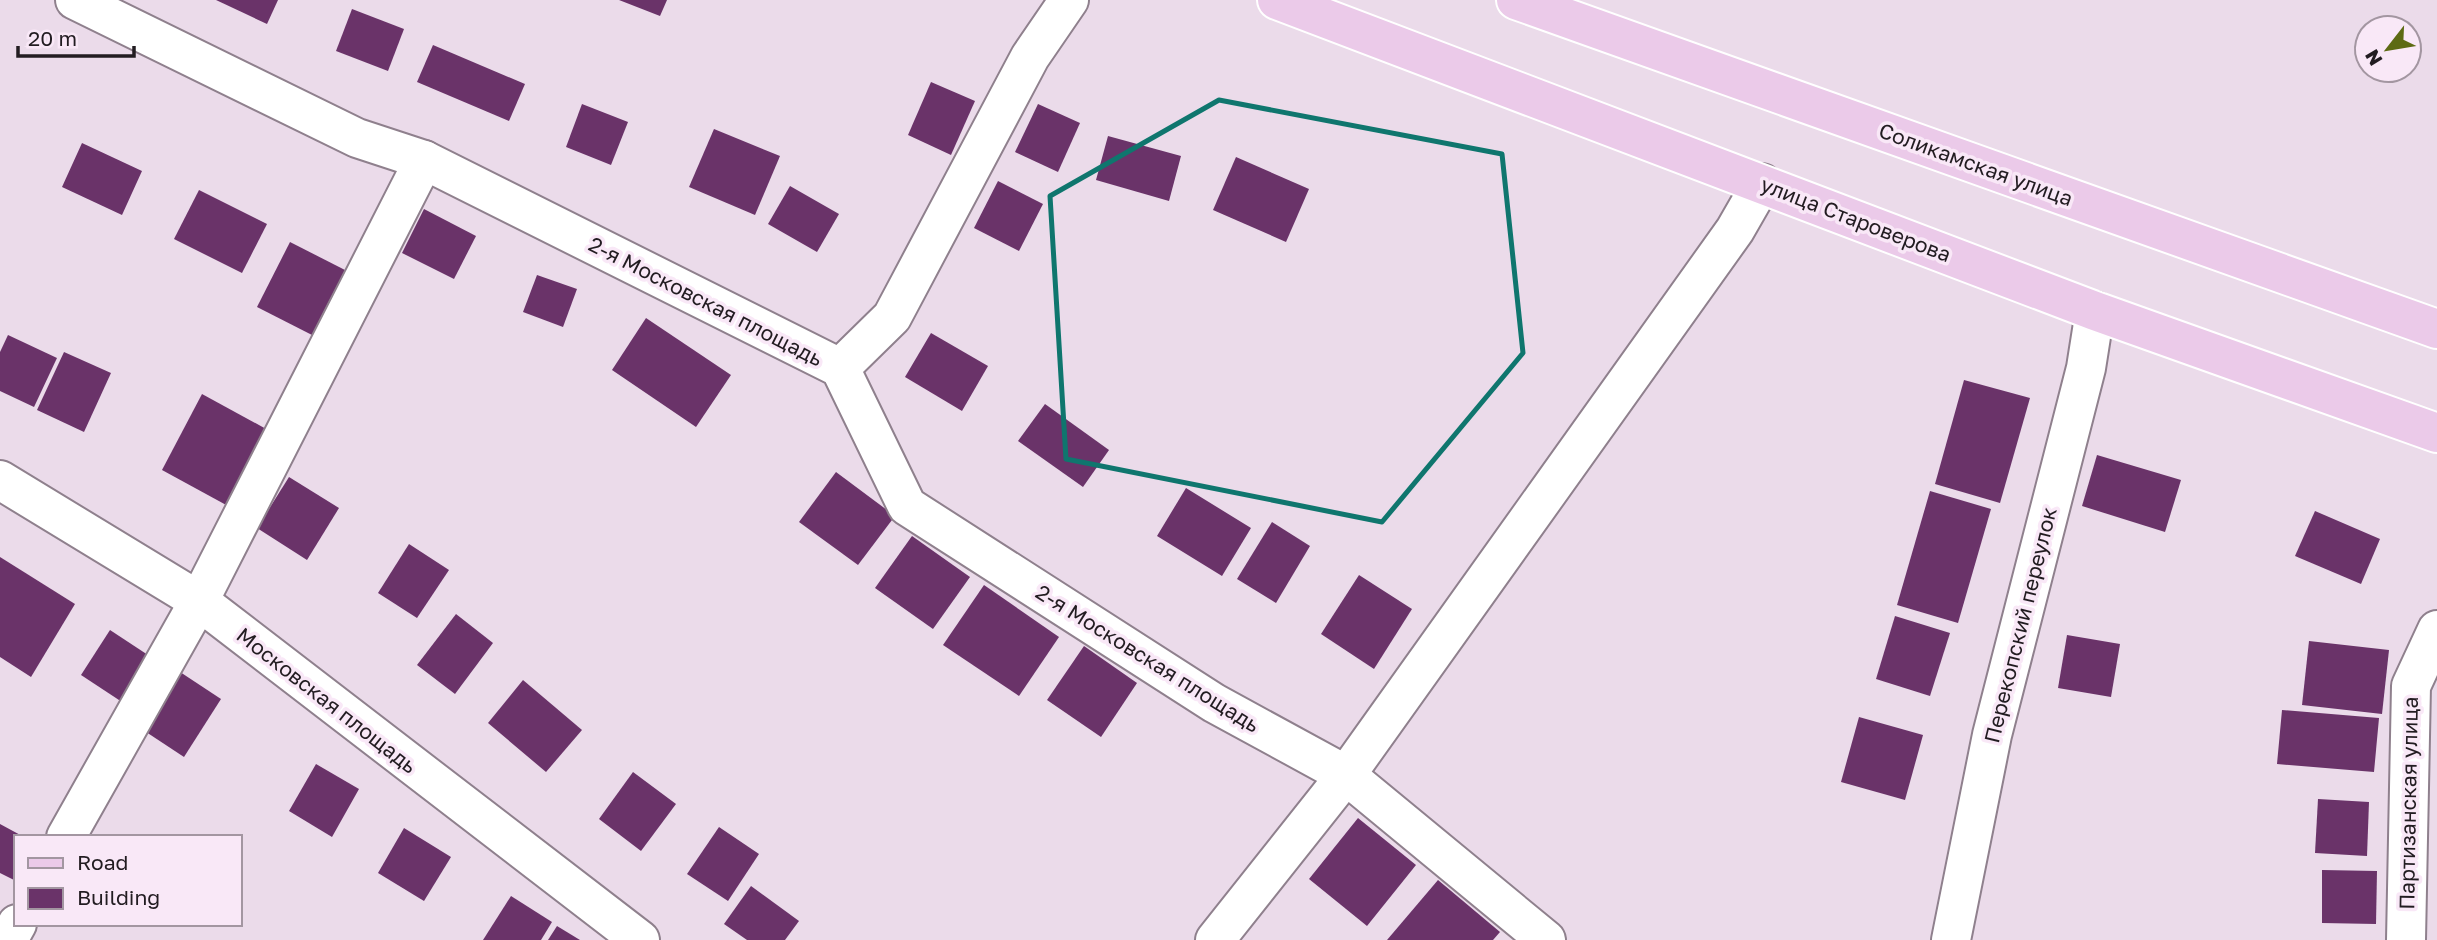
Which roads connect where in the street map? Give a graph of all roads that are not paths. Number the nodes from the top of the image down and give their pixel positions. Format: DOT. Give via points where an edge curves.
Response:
graph roads {
  1 [pos="75,0"];
  2 [pos="1069,0"];
  3 [pos="1277,0"];
  4 [pos="1516,0"];
  5 [pos="424,160"];
  6 [pos="1762,183"];
  7 [pos="2095,311"];
  8 [pos="2437,329"];
  9 [pos="840,368"];
  10 [pos="2437,433"];
  11 [pos="0,480"];
  12 [pos="199,601"];
  13 [pos="2437,631"];
  14 [pos="1346,775"];
  15 [pos="67,835"];
  16 [pos="640,940"];
  17 [pos="1215,940"];
  18 [pos="1546,940"];
  19 [pos="1951,940"];
  20 [pos="2406,940"];
  1 -- 5 [label="street, 2-я Московская площадь" via="357,138"];
  2 -- 9 [label="street" via="1030,57 892,317"];
  3 -- 6 [label="main road, улица Староверова"];
  4 -- 8 [label="main road, Соликамская улица"];
  5 -- 9 [label="street, 2-я Московская площадь"];
  5 -- 12 [label="street"];
  6 -- 7 [label="main road, улица Староверова"];
  6 -- 14 [label="street" via="1735,230"];
  7 -- 10 [label="main road, улица Староверова"];
  7 -- 19 [label="street, Перекопский переулок" via="2086,368 1992,735"];
  9 -- 14 [label="street, 2-я Московская площадь" via="907,506 1214,702"];
  11 -- 12 [label="street, Московская площадь"];
  12 -- 15 [label="street"];
  12 -- 16 [label="street, Московская площадь"];
  13 -- 20 [label="street, Партизанская улица" via="2411,686"];
  14 -- 17 [label="street"];
  14 -- 18 [label="street, 2-я Московская площадь"];
}
